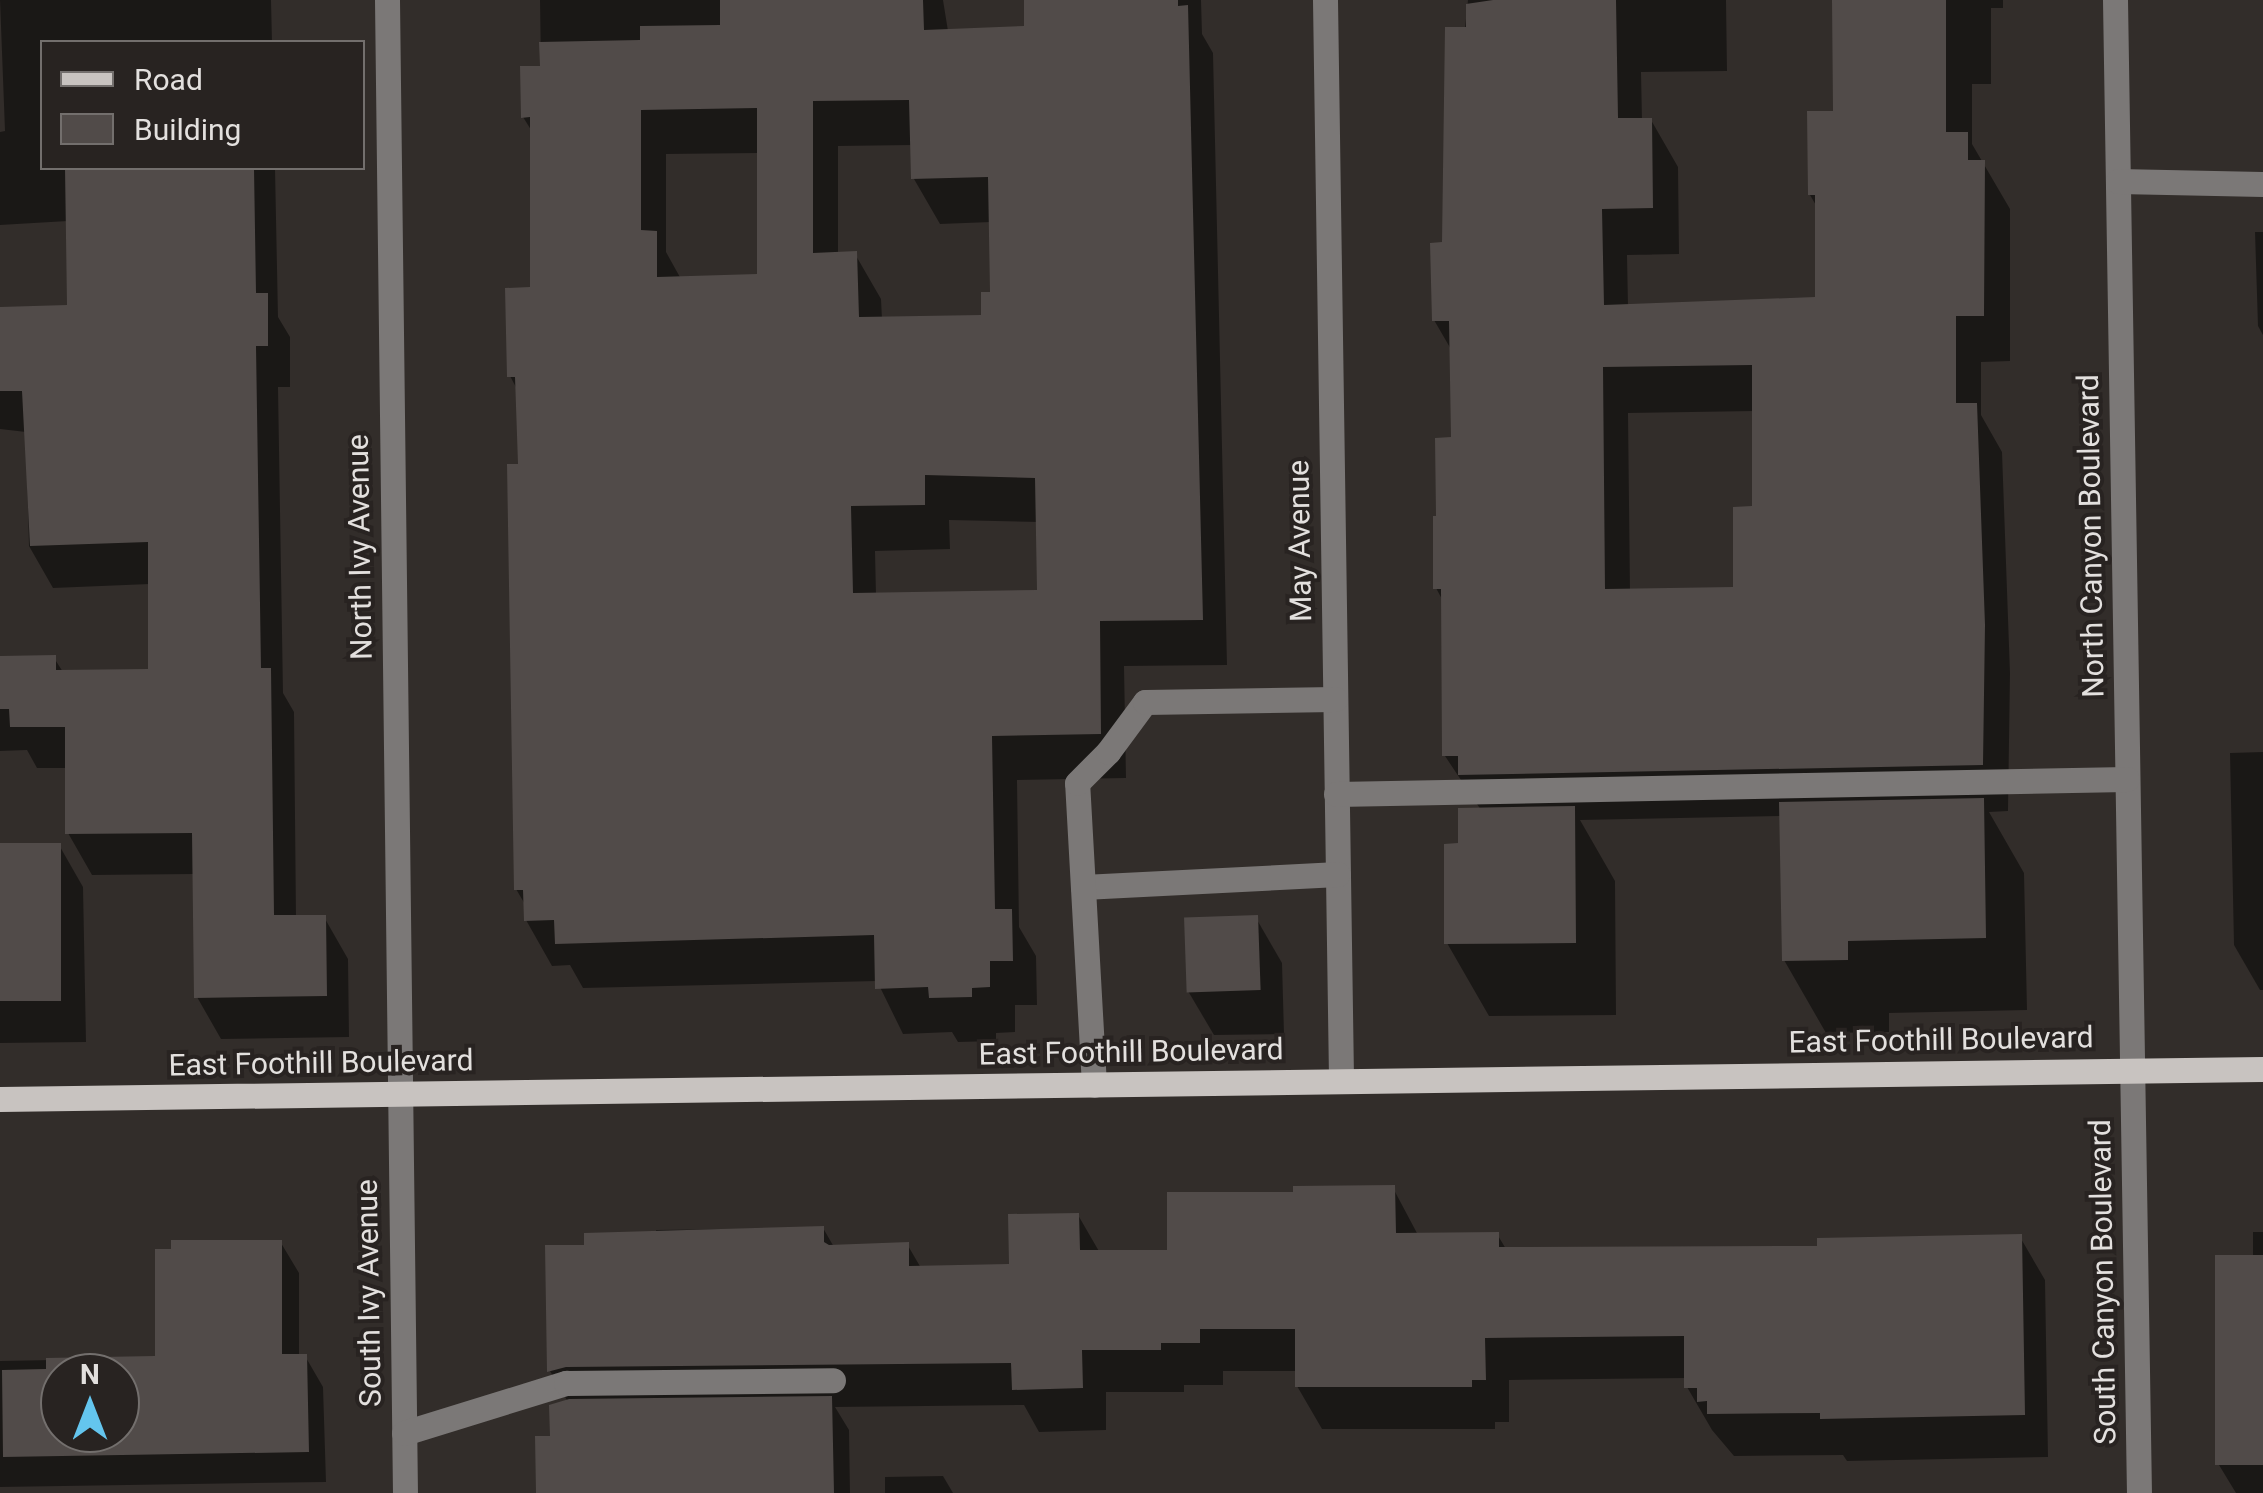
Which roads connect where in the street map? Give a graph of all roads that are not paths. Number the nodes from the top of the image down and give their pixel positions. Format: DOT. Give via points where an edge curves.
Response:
graph roads {
  1 [pos="387,0"];
  2 [pos="1326,0"];
  3 [pos="2115,0"];
  4 [pos="2118,181"];
  5 [pos="2263,184"];
  6 [pos="1335,699"];
  7 [pos="2127,779"];
  8 [pos="1336,794"];
  9 [pos="1338,874"];
  10 [pos="1083,887"];
  11 [pos="2263,1069"];
  12 [pos="2132,1071"];
  13 [pos="1340,1080"];
  14 [pos="1094,1085"];
  15 [pos="398,1092"];
  16 [pos="0,1100"];
  17 [pos="833,1380"];
  18 [pos="404,1433"];
  19 [pos="405,1493"];
  20 [pos="2138,1493"];
  1 -- 15 [label="street, North Ivy Avenue"];
  2 -- 6 [label="street, May Avenue"];
  3 -- 4 [label="street, North Canyon Boulevard"];
  4 -- 5 [label="street"];
  4 -- 7 [label="street, North Canyon Boulevard"];
  6 -- 8 [label="street, May Avenue"];
  6 -- 10 [label="street" via="1145,702 1077,783"];
  7 -- 8 [label="street"];
  7 -- 12 [label="street, North Canyon Boulevard"];
  8 -- 9 [label="street, May Avenue"];
  9 -- 10 [label="street"];
  9 -- 13 [label="street, May Avenue"];
  10 -- 14 [label="street"];
  11 -- 12 [label="main road, East Foothill Boulevard"];
  12 -- 13 [label="main road, East Foothill Boulevard"];
  12 -- 20 [label="street, South Canyon Boulevard"];
  13 -- 14 [label="main road, East Foothill Boulevard"];
  14 -- 15 [label="main road, East Foothill Boulevard"];
  15 -- 16 [label="main road, East Foothill Boulevard"];
  15 -- 18 [label="street, South Ivy Avenue"];
  17 -- 18 [label="street" via="566,1383"];
  18 -- 19 [label="street, South Ivy Avenue"];
}
